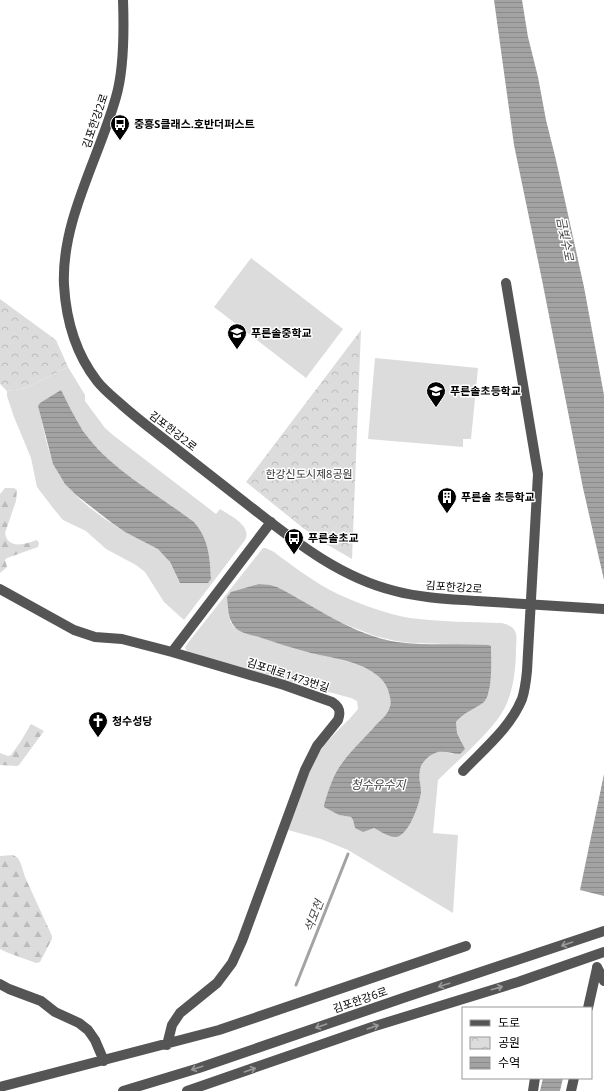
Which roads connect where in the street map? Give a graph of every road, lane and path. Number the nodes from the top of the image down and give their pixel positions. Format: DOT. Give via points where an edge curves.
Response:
graph roads {
  1 [pos="123,0"];
  2 [pos="506,283"];
  3 [pos="271,522"];
  4 [pos="0,588"];
  5 [pos="531,604"];
  6 [pos="599,609"];
  7 [pos="172,652"];
  8 [pos="463,771"];
  9 [pos="604,931"];
  10 [pos="466,946"];
  11 [pos="604,952"];
  12 [pos="593,956"];
  13 [pos="597,968"];
  14 [pos="604,981"];
  15 [pos="0,984"];
  16 [pos="588,1007"];
  17 [pos="167,1045"];
  18 [pos="104,1061"];
  19 [pos="535,1079"];
  20 [pos="574,1079"];
  21 [pos="0,1087"];
  22 [pos="123,1091"];
  23 [pos="187,1091"];
  24 [pos="533,1091"];
  25 [pos="572,1091"];
  1 -- 3 [label="street, 김포한강2로" via="121,65 117,94 74,218 64,266 69,320 88,367 105,389 133,414"];
  2 -- 5 [label="street" via="538,474"];
  3 -- 5 [label="street, 김포한강2로" via="330,564 368,583 426,597"];
  3 -- 7 [label="street"];
  4 -- 7 [label="street, 김포대로1473번길" via="74,630 95,637 122,639"];
  5 -- 6 [label="street, 김포한강2로"];
  5 -- 8 [label="street" via="527,671 522,698 506,726"];
  7 -- 17 [label="street, 김포대로1473번길" via="315,695 337,705 340,715 317,746 305,770 232,963 217,983 180,1013 172,1025"];
  9 -- 22 [label="street, 김포한강6로, one-way" via="199,1068"];
  10 -- 17 [label="street" via="274,1012"];
  11 -- 12 [label="street"];
  12 -- 13 [label="street"];
  23 -- 12 [label="street, one-way" via="372,1027"];
  13 -- 14 [label="street"];
  13 -- 16 [label="street"];
  15 -- 18 [label="street" via="41,1001 55,1012 79,1023 95,1040"];
  17 -- 18 [label="street"];
  18 -- 21 [label="street"];
  19 -- 24 [label="street"];
  20 -- 25 [label="street"];
}
